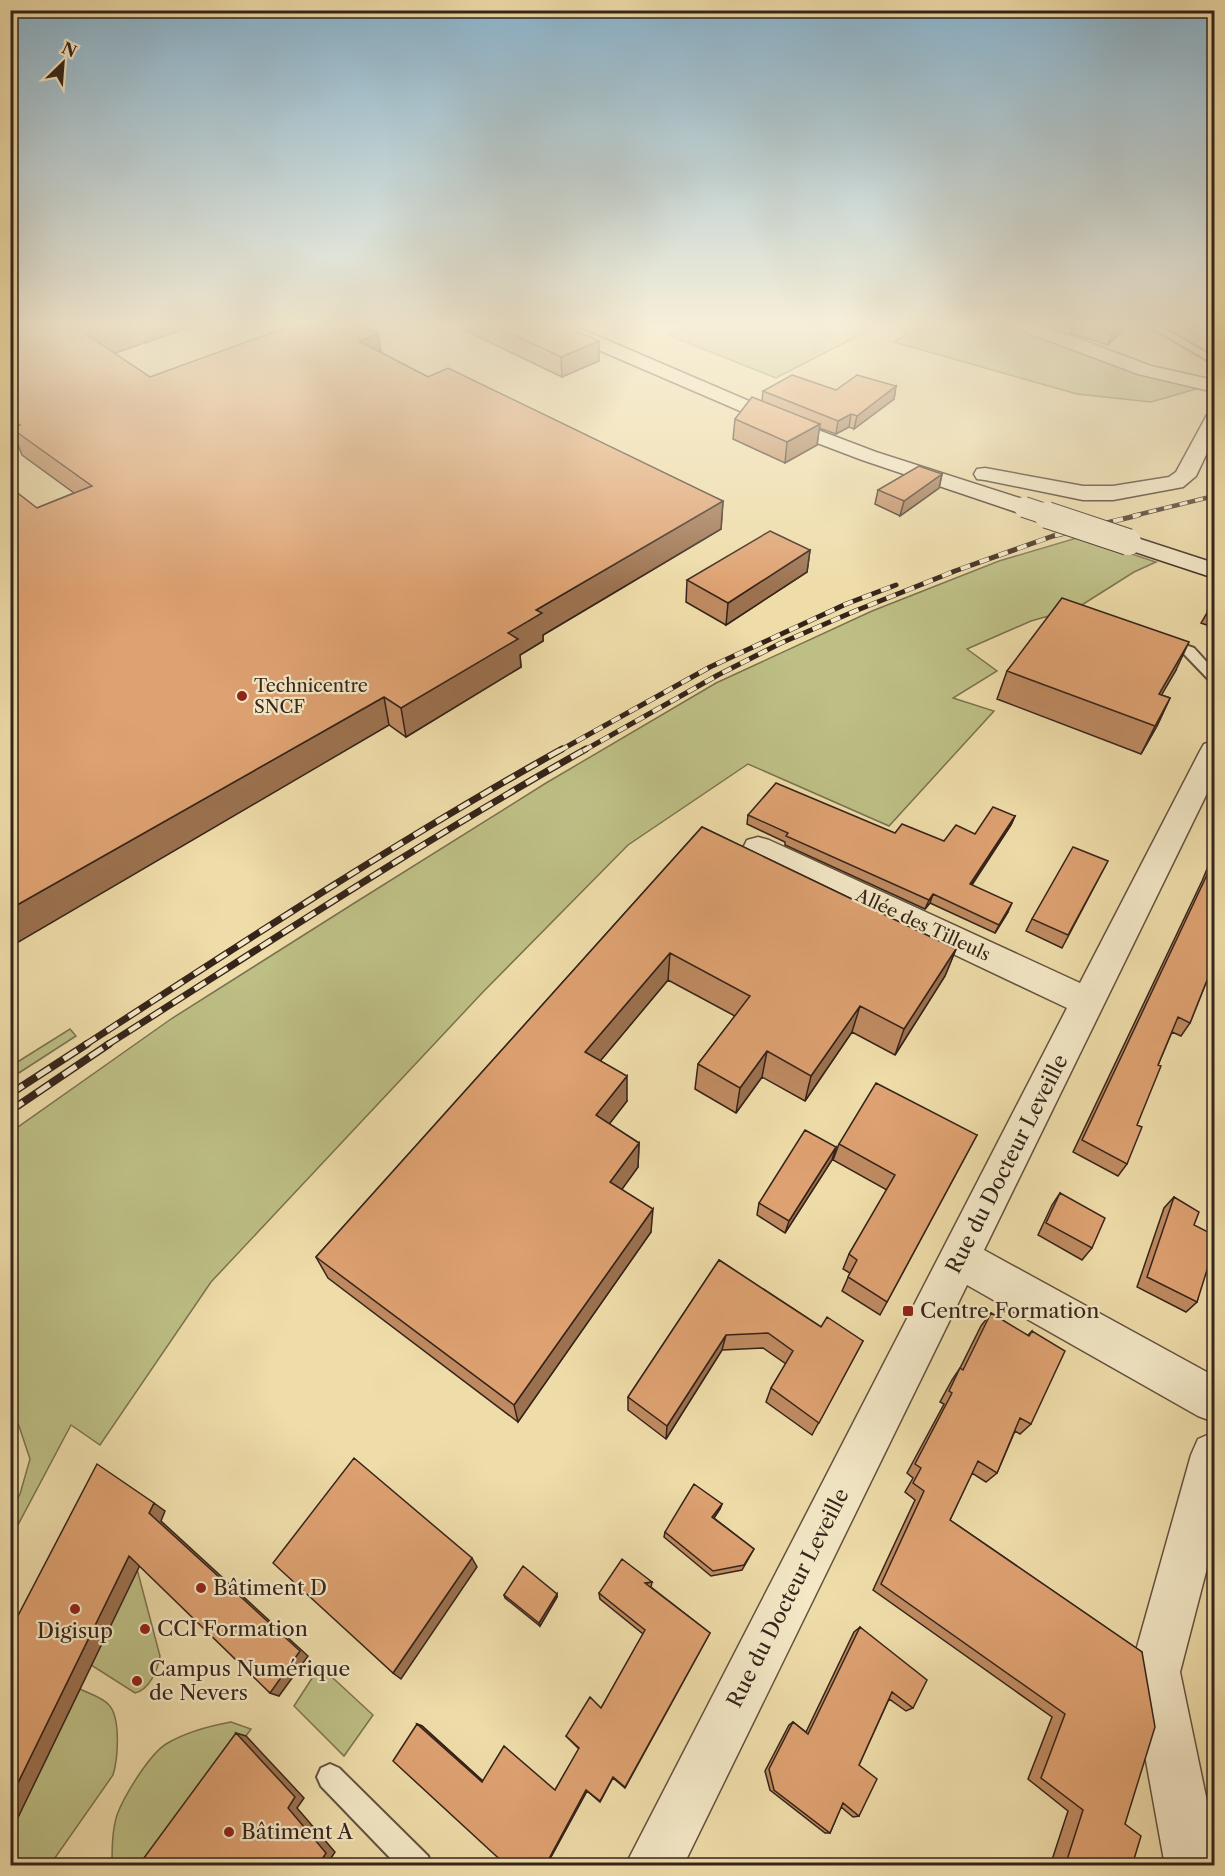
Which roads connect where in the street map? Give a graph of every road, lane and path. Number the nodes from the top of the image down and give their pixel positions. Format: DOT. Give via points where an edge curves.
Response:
graph roads {
  1 [pos="767,416"];
  2 [pos="1215,419"];
  3 [pos="950,483"];
  4 [pos="1215,571"];
  5 [pos="1156,638"];
  6 [pos="1215,677"];
  7 [pos="1215,751"];
  8 [pos="758,848"];
  9 [pos="1088,1002"];
  10 [pos="959,1258"];
  11 [pos="1215,1400"];
  12 [pos="1215,1455"];
  13 [pos="330,1777"];
  14 [pos="418,1866"];
  15 [pos="653,1866"];
  16 [pos="1194,1866"];
  1 -- 3 [label="street"];
  2 -- 3 [label="street" via="1185,476 1175,482 1113,493 1083,493 967,472"];
  3 -- 4 [label="street, bridge"];
  5 -- 6 [label="lane" via="1189,651"];
  7 -- 9 [label="street, Rue du Docteur Leveille"];
  8 -- 9 [label="street, Allée des Tilleuls"];
  9 -- 10 [label="street, Rue du Docteur Leveille"];
  10 -- 11 [label="street"];
  10 -- 15 [label="street, Rue du Docteur Leveille"];
  12 -- 16 [label="street" via="1155,1672"];
  13 -- 14 [label="lane"];
}
